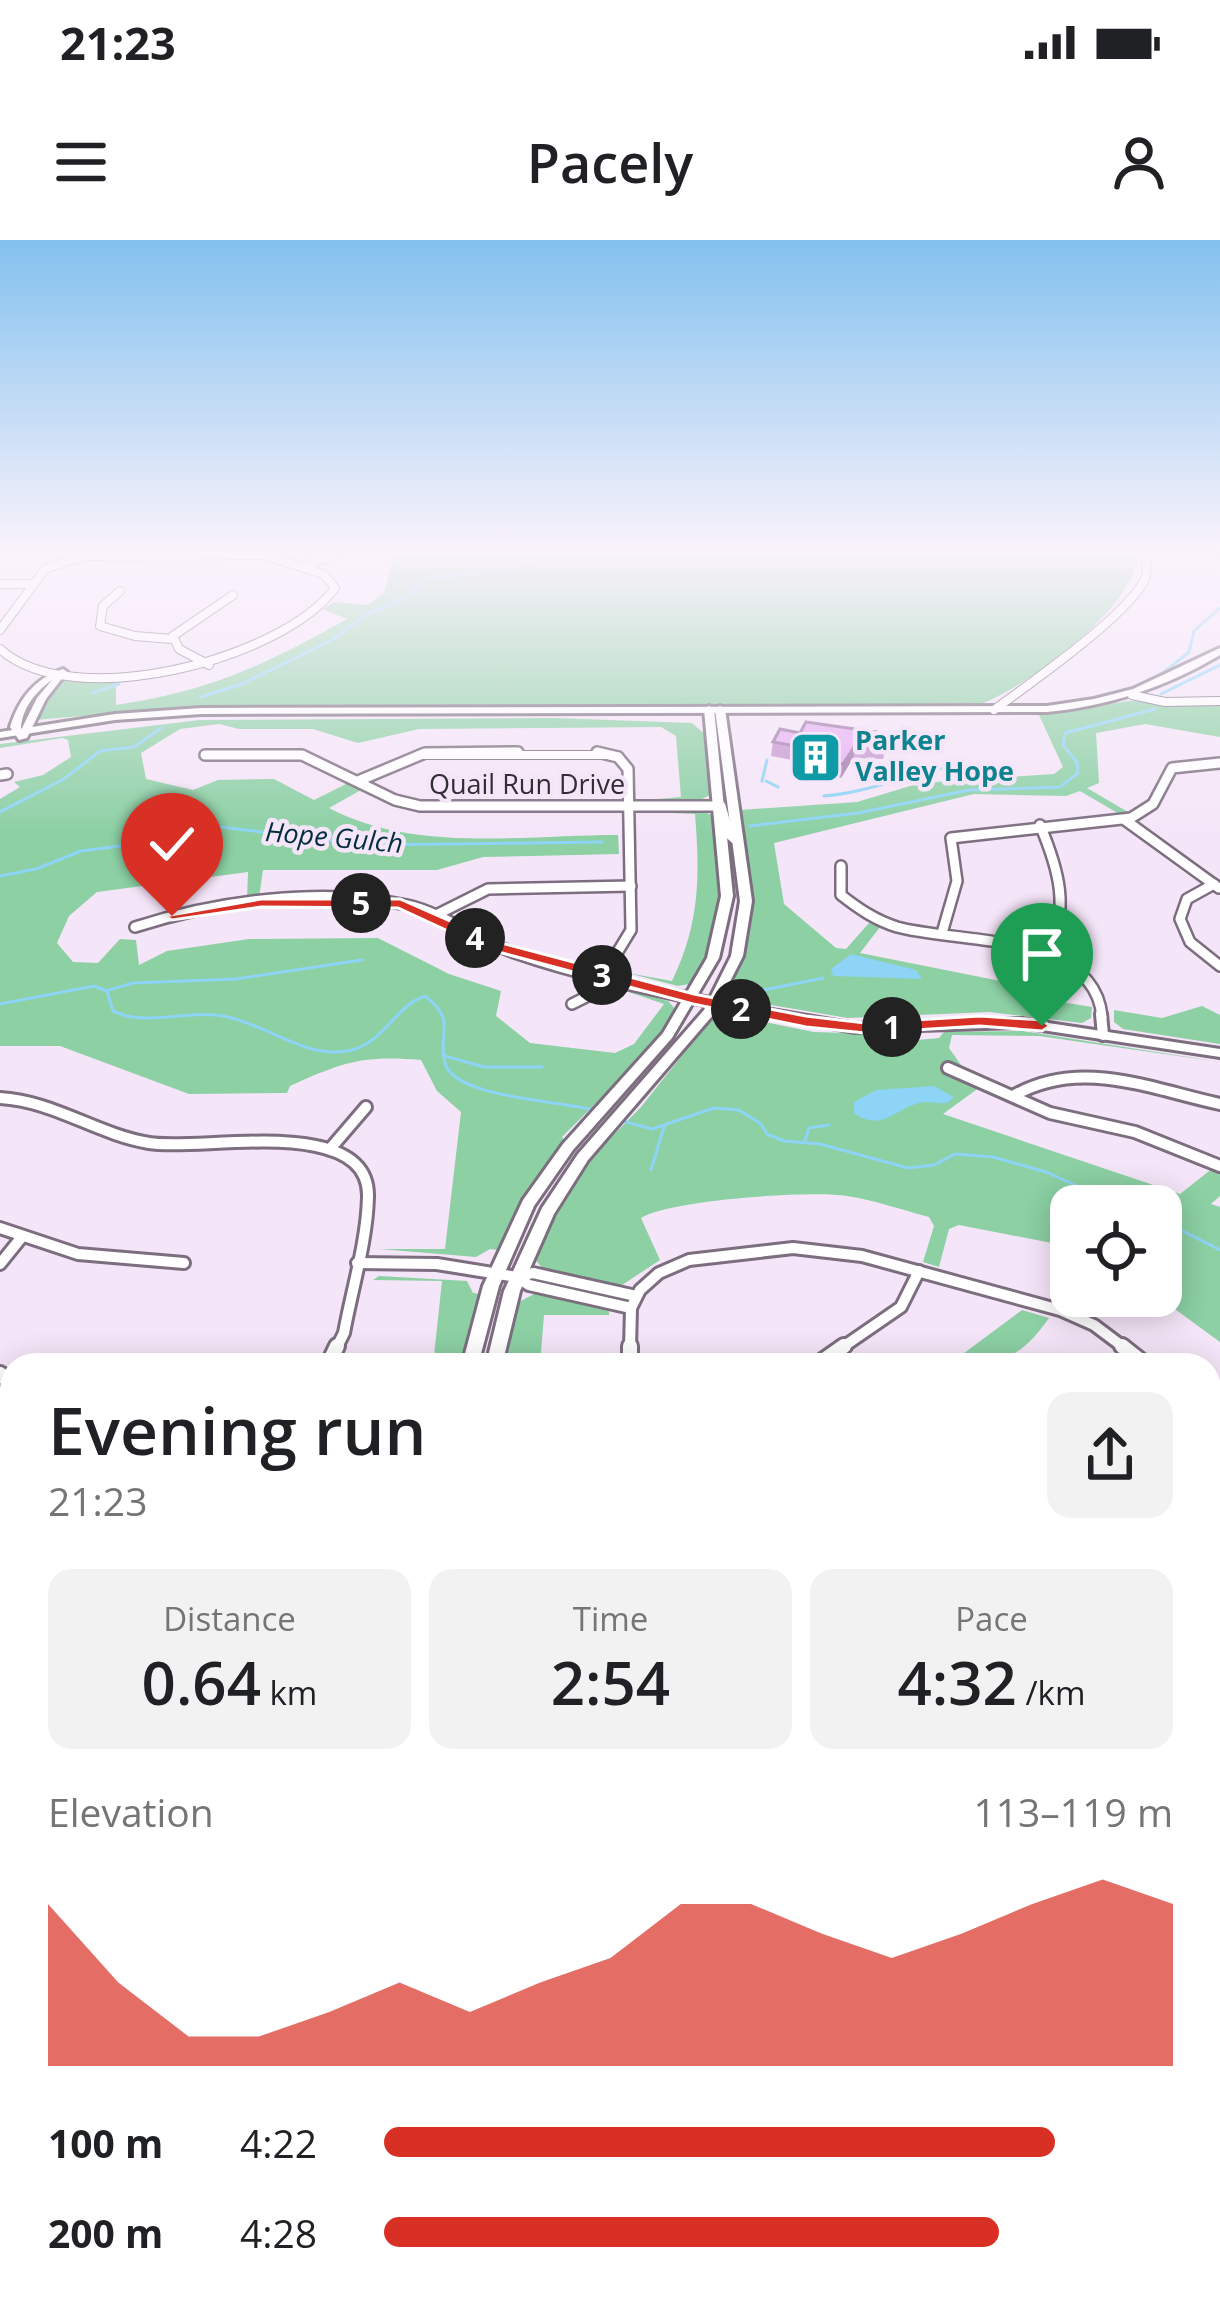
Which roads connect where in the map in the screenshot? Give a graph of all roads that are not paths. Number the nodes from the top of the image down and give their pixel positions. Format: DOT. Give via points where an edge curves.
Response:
graph roads {
  1 [pos="175,643"];
  2 [pos="248,643"];
  3 [pos="1080,643"];
  4 [pos="0,649"];
  5 [pos="1220,651"];
  6 [pos="11,659"];
  7 [pos="0,663"];
  8 [pos="209,665"];
  9 [pos="63,672"];
  10 [pos="1132,694"];
  11 [pos="1220,701"];
  12 [pos="994,710"];
  13 [pos="715,712"];
  14 [pos="22,733"];
  15 [pos="0,738"];
  16 [pos="205,754"];
  17 [pos="1165,758"];
  18 [pos="1220,763"];
  19 [pos="1179,765"];
  20 [pos="358,782"];
  21 [pos="629,806"];
  22 [pos="717,806"];
  23 [pos="1125,820"];
  24 [pos="1040,826"];
  25 [pos="737,841"];
  26 [pos="841,866"];
  27 [pos="631,886"];
  28 [pos="1217,886"];
  29 [pos="434,916"];
  30 [pos="135,927"];
  31 [pos="942,933"];
  32 [pos="1048,955"];
  33 [pos="1220,966"];
  34 [pos="605,976"];
  35 [pos="693,999"];
  36 [pos="715,1003"];
  37 [pos="572,1004"];
  38 [pos="736,1008"];
  39 [pos="1103,1035"];
  40 [pos="1220,1053"];
  41 [pos="949,1067"];
  42 [pos="1012,1096"];
  43 [pos="0,1098"];
  44 [pos="1220,1104"];
  45 [pos="366,1107"];
  46 [pos="330,1149"];
  47 [pos="1220,1166"];
  48 [pos="0,1228"];
  49 [pos="21,1238"];
  50 [pos="184,1263"];
  51 [pos="357,1263"];
  52 [pos="0,1264"];
  53 [pos="919,1271"];
  54 [pos="496,1273"];
  55 [pos="517,1276"];
  56 [pos="634,1302"];
  57 [pos="335,1353"];
  58 [pos="473,1353"];
  59 [pos="497,1353"];
  60 [pos="631,1353"];
  61 [pos="834,1353"];
  62 [pos="1126,1353"];
  1 -- 8 [label="street"];
  2 -- 8 [label="street"];
  3 -- 12 [label="street"];
  4 -- 6 [label="street"];
  5 -- 10 [label="main road"];
  6 -- 7 [label="street"];
  6 -- 9 [label="street"];
  8 -- 9 [label="street" via="150,679"];
  9 -- 14 [label="street" via="32,693 18,715"];
  10 -- 11 [label="street"];
  10 -- 12 [label="main road"];
  12 -- 13 [label="main road"];
  13 -- 14 [label="main road" via="188,718"];
  13 -- 22 [label="street"];
  13 -- 25 [label="street"];
  14 -- 15 [label="main road"];
  16 -- 20 [label="street, Quail Run Drive" via="298,753"];
  17 -- 19 [label="street"];
  18 -- 19 [label="street"];
  19 -- 23 [label="street" via="1166,773 1154,804"];
  20 -- 21 [label="street, Quail Run Drive" via="420,806"];
  20 -- 21 [label="street" via="425,753 596,752 621,755"];
  21 -- 22 [label="street, Quail Run Drive"];
  21 -- 27 [label="street"];
  22 -- 25 [label="street"];
  22 -- 35 [label="street" via="726,914"];
  23 -- 24 [label="street"];
  23 -- 28 [label="street"];
  24 -- 31 [label="street" via="946,838 958,876"];
  24 -- 32 [label="street" via="1063,889"];
  25 -- 36 [label="street" via="746,919"];
  26 -- 31 [label="street" via="839,891 858,911"];
  27 -- 29 [label="street" via="488,889"];
  27 -- 34 [label="street" via="631,930"];
  28 -- 33 [label="street" via="1186,899 1180,919 1190,942"];
  29 -- 30 [label="street" via="389,903 261,903"];
  29 -- 34 [label="street" via="493,946"];
  31 -- 32 [label="street"];
  32 -- 39 [label="street" via="1094,985"];
  34 -- 35 [label="street"];
  34 -- 37 [label="street"];
  35 -- 36 [label="street"];
  35 -- 54 [label="street" via="528,1204"];
  36 -- 38 [label="street"];
  36 -- 55 [label="street" via="558,1192"];
  38 -- 39 [label="street" via="844,1027 1002,1021"];
  39 -- 40 [label="street"];
  41 -- 42 [label="street"];
  42 -- 44 [label="street" via="1040,1079 1084,1077"];
  42 -- 47 [label="street"];
  43 -- 46 [label="street" via="44,1102 151,1143"];
  45 -- 46 [label="street"];
  46 -- 51 [label="street" via="356,1163 367,1181"];
  48 -- 49 [label="street"];
  49 -- 50 [label="street" via="104,1258"];
  49 -- 52 [label="street"];
  51 -- 54 [label="street"];
  51 -- 57 [label="street"];
  53 -- 56 [label="street" via="847,1253 772,1249 674,1265"];
  53 -- 61 [label="street" via="901,1307"];
  53 -- 62 [label="street" via="1067,1312"];
  54 -- 55 [label="street"];
  54 -- 58 [label="street"];
  55 -- 56 [label="street" via="529,1285"];
  55 -- 59 [label="street"];
  56 -- 60 [label="street"];
}
